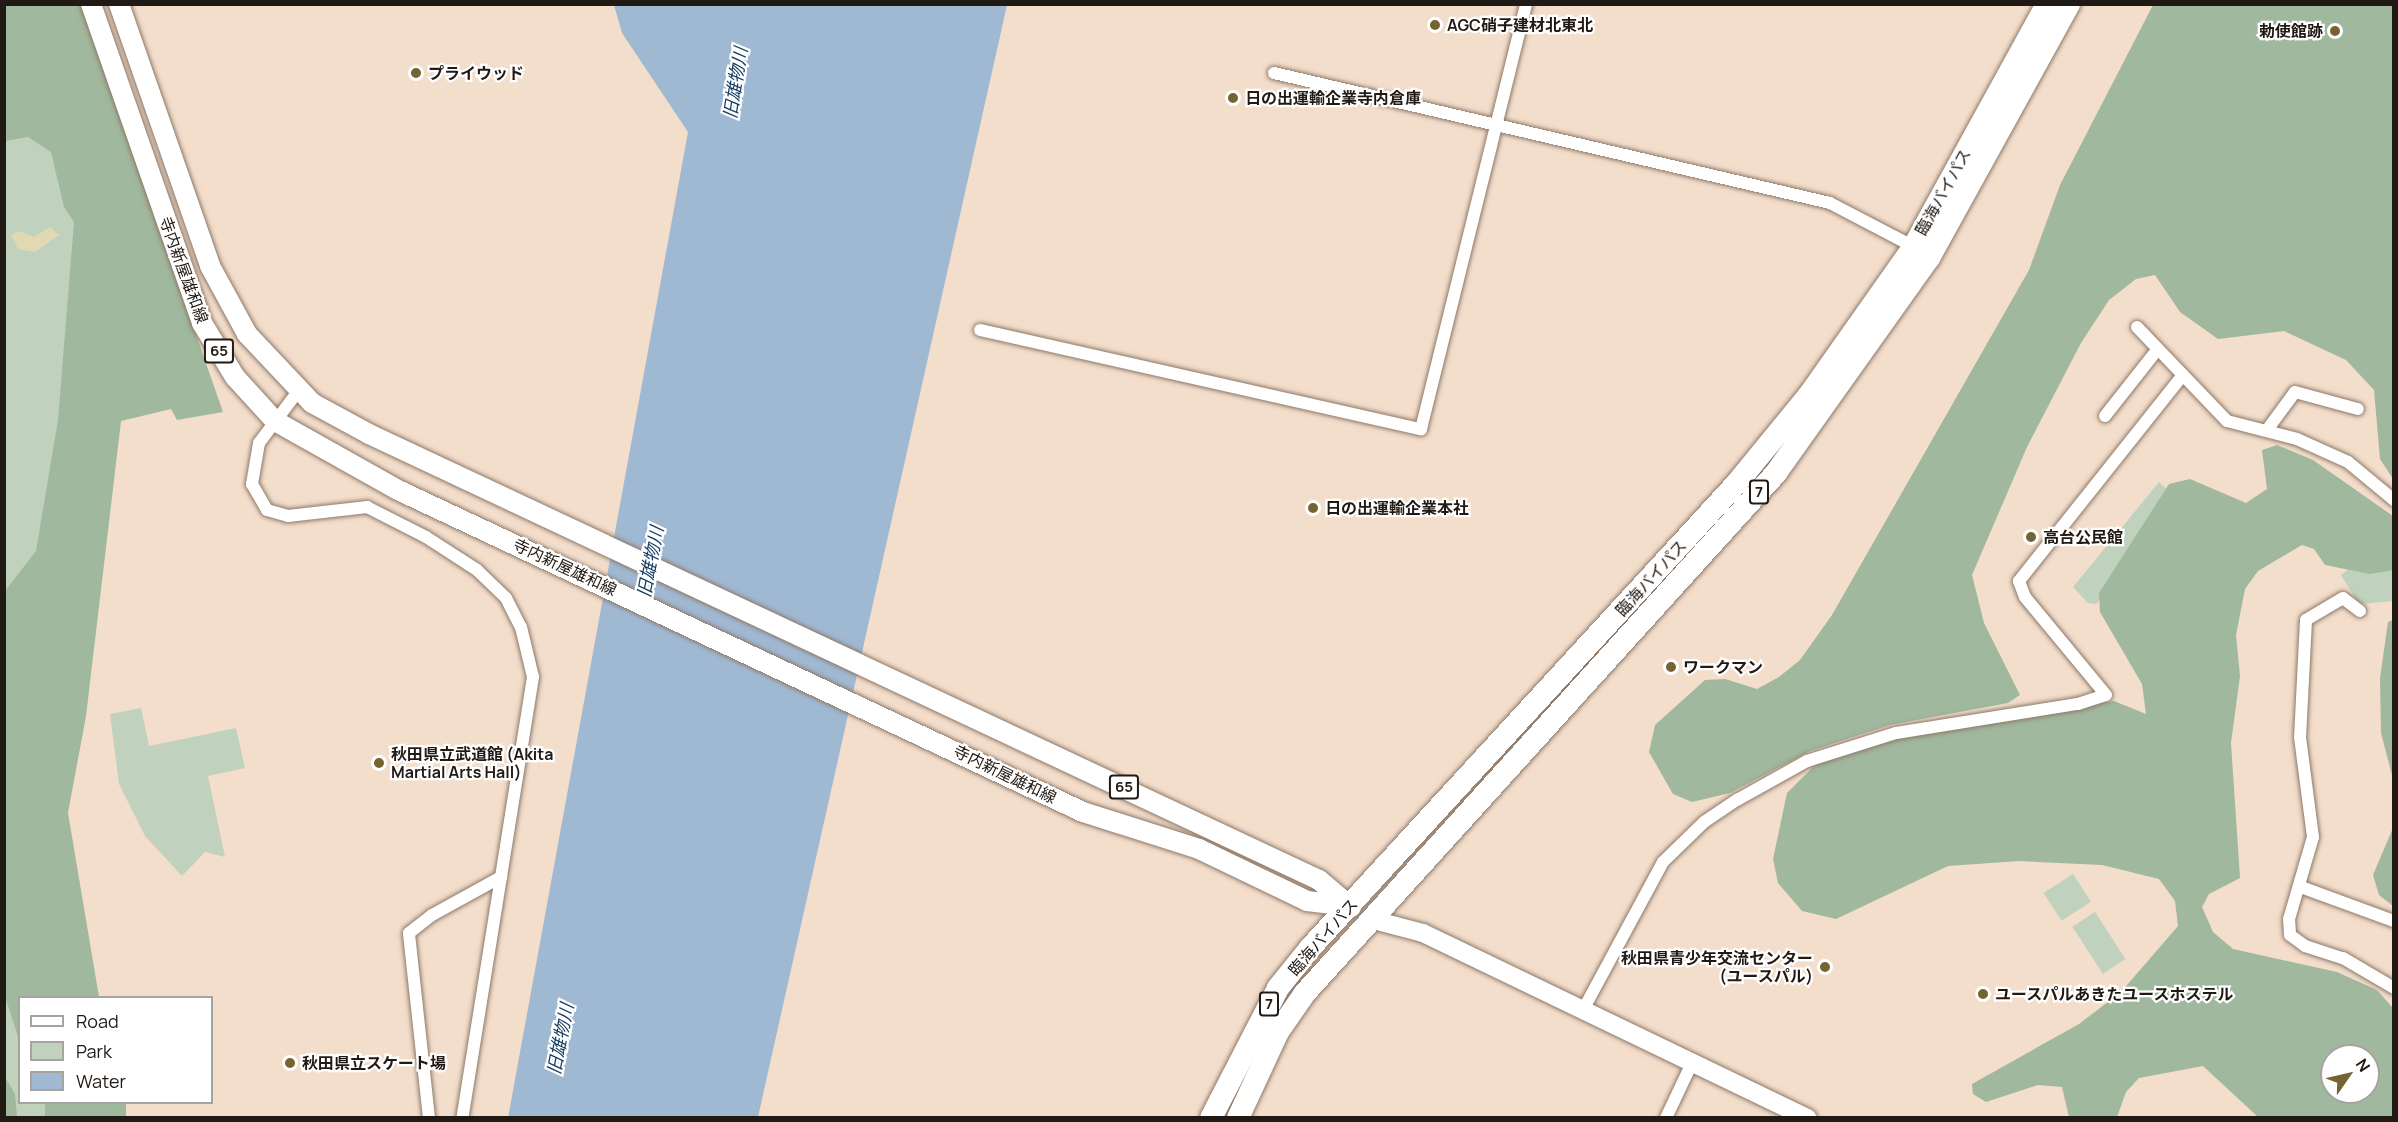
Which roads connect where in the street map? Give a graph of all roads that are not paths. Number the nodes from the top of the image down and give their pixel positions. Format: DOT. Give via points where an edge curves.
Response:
graph roads {
  1 [pos="91,4"];
  2 [pos="119,4"];
  3 [pos="1527,4"];
  4 [pos="2047,4"];
  5 [pos="2069,4"];
  6 [pos="1274,73"];
  7 [pos="1496,121"];
  8 [pos="1922,252"];
  9 [pos="2138,327"];
  10 [pos="980,330"];
  11 [pos="2158,349"];
  12 [pos="2183,375"];
  13 [pos="299,390"];
  14 [pos="2358,409"];
  15 [pos="2105,416"];
  16 [pos="275,422"];
  17 [pos="2267,430"];
  18 [pos="2394,500"];
  19 [pos="2360,611"];
  20 [pos="501,878"];
  21 [pos="2301,887"];
  22 [pos="1349,906"];
  23 [pos="1370,920"];
  24 [pos="2394,921"];
  25 [pos="2394,988"];
  26 [pos="1583,1010"];
  27 [pos="1693,1061"];
  28 [pos="429,1118"];
  29 [pos="462,1118"];
  30 [pos="1211,1118"];
  31 [pos="1238,1118"];
  32 [pos="1666,1118"];
  33 [pos="1808,1118"];
  1 -- 16 [label="main road, 寺内新屋雄和線 / 65" via="202,323 235,377"];
  2 -- 13 [label="main road, 寺内新屋雄和線 / 65" via="210,266 247,334"];
  3 -- 7 [label="street"];
  4 -- 8 [label="highway, 臨海バイパス / 7"];
  5 -- 8 [label="highway, 臨海バイパス / 7"];
  6 -- 7 [label="street"];
  7 -- 8 [label="street" via="1830,203"];
  7 -- 10 [label="street" via="1421,429"];
  8 -- 22 [label="highway, 臨海バイパス / 7" via="1737,483"];
  8 -- 23 [label="highway, 臨海バイパス / 7" via="1776,473 1587,688"];
  9 -- 11 [label="street"];
  11 -- 12 [label="street"];
  11 -- 15 [label="street"];
  12 -- 17 [label="street" via="2227,421"];
  12 -- 26 [label="street" via="2019,581 2025,597 2106,695 2078,704 1896,733 1807,760 1737,800 1704,822 1663,862"];
  13 -- 16 [label="street"];
  13 -- 22 [label="main road, 寺内新屋雄和線 / 65" via="369,434 1319,880"];
  14 -- 17 [label="street" via="2295,392"];
  16 -- 20 [label="street" via="259,443 252,484 267,510 288,516 367,507 394,518 477,570 506,598 521,627 533,677"];
  16 -- 22 [label="main road, 寺内新屋雄和線 / 65" via="398,490 1083,812 1189,845 1307,901"];
  17 -- 18 [label="street" via="2348,462"];
  19 -- 21 [label="street" via="2343,598 2306,620 2300,737 2313,837"];
  20 -- 28 [label="street" via="432,915 410,933"];
  20 -- 29 [label="street"];
  21 -- 24 [label="street"];
  21 -- 25 [label="street" via="2289,919 2290,935"];
  22 -- 23 [label="main road, 寺内新屋雄和線 / 65"];
  22 -- 30 [label="highway, 臨海バイパス / 7" via="1278,988"];
  23 -- 26 [label="street" via="1423,933"];
  23 -- 31 [label="highway, 臨海バイパス / 7" via="1278,1032"];
  26 -- 27 [label="street"];
  27 -- 32 [label="street"];
  27 -- 33 [label="street"];
}
